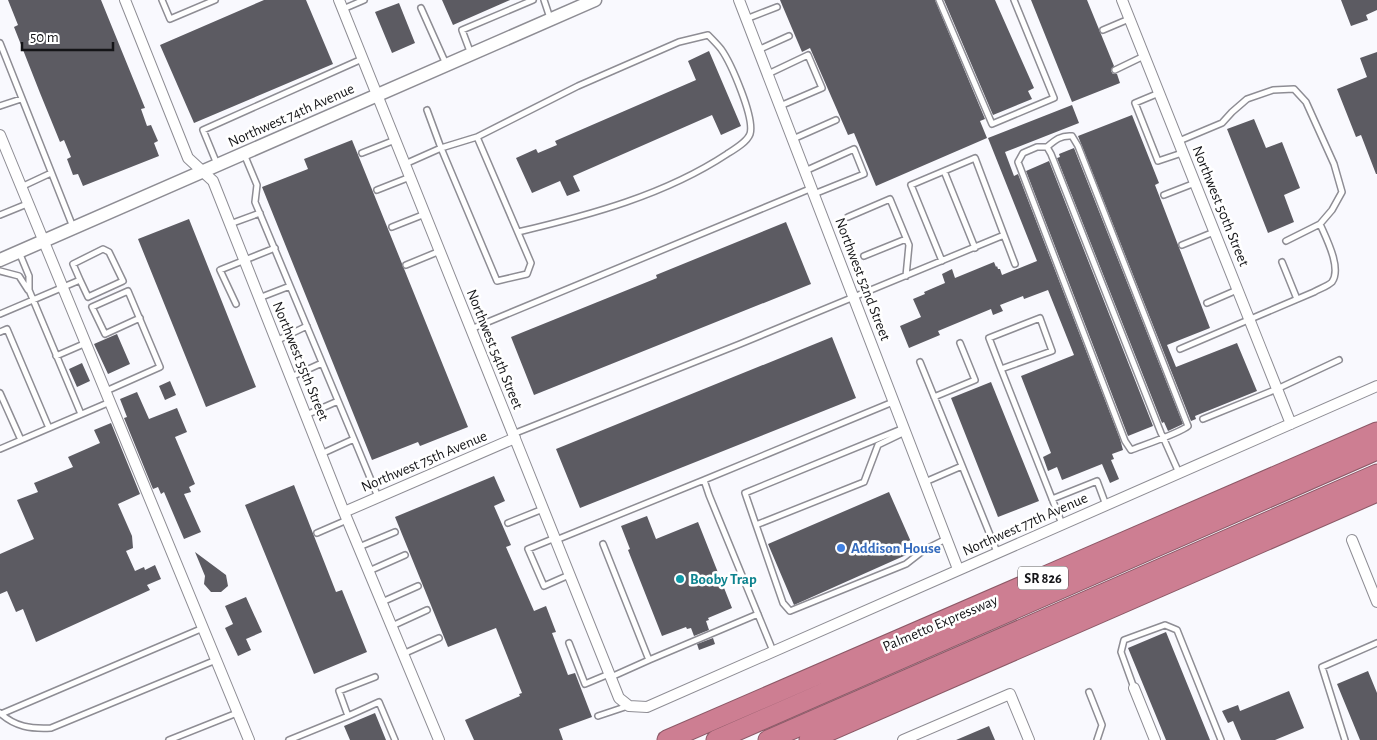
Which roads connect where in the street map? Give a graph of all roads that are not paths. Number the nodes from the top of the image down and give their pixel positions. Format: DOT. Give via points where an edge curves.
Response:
graph roads {
  1 [pos="125,0"];
  2 [pos="162,0"];
  3 [pos="216,0"];
  4 [pos="364,0"];
  5 [pos="533,0"];
  6 [pos="544,0"];
  7 [pos="595,0"];
  8 [pos="739,0"];
  9 [pos="940,0"];
  10 [pos="1014,0"];
  11 [pos="1122,0"];
  12 [pos="577,4"];
  13 [pos="341,5"];
  14 [pos="777,7"];
  15 [pos="421,8"];
  16 [pos="550,19"];
  17 [pos="746,19"];
  18 [pos="1130,19"];
  19 [pos="1103,30"];
  20 [pos="789,36"];
  21 [pos="0,44"];
  22 [pos="758,50"];
  23 [pos="471,54"];
  24 [pos="1145,56"];
  25 [pos="362,59"];
  26 [pos="446,65"];
  27 [pos="1115,70"];
  28 [pos="768,74"];
  29 [pos="1159,92"];
  30 [pos="376,95"];
  31 [pos="22,99"];
  32 [pos="0,106"];
  33 [pos="780,106"];
  34 [pos="427,110"];
  35 [pos="836,120"];
  36 [pos="0,135"];
  37 [pos="477,137"];
  38 [pos="793,139"];
  39 [pos="395,140"];
  40 [pos="1178,141"];
  41 [pos="1047,147"];
  42 [pos="441,148"];
  43 [pos="1183,152"];
  44 [pos="244,153"];
  45 [pos="362,153"];
  46 [pos="217,164"];
  47 [pos="405,164"];
  48 [pos="201,171"];
  49 [pos="805,171"];
  50 [pos="944,171"];
  51 [pos="51,173"];
  52 [pos="410,177"];
  53 [pos="1195,183"];
  54 [pos="21,187"];
  55 [pos="377,190"];
  56 [pos="813,191"];
  57 [pos="1164,195"];
  58 [pos="28,204"];
  59 [pos="260,213"];
  60 [pos="424,214"];
  61 [pos="0,215"];
  62 [pos="848,217"];
  63 [pos="230,224"];
  64 [pos="1320,224"];
  65 [pos="73,227"];
  66 [pos="392,227"];
  67 [pos="518,232"];
  68 [pos="1214,232"];
  69 [pos="1004,235"];
  70 [pos="906,239"];
  71 [pos="44,240"];
  72 [pos="1286,241"];
  73 [pos="1182,245"];
  74 [pos="275,248"];
  75 [pos="974,248"];
  76 [pos="19,251"];
  77 [pos="440,251"];
  78 [pos="864,256"];
  79 [pos="0,260"];
  80 [pos="244,260"];
  81 [pos="942,261"];
  82 [pos="1282,262"];
  83 [pos="1015,264"];
  84 [pos="406,265"];
  85 [pos="0,271"];
  86 [pos="906,276"];
  87 [pos="80,280"];
  88 [pos="290,286"];
  89 [pos="63,287"];
  90 [pos="29,290"];
  91 [pos="1238,290"];
  92 [pos="854,297"];
  93 [pos="259,298"];
  94 [pos="1296,299"];
  95 [pos="33,300"];
  96 [pos="1207,303"];
  97 [pos="236,304"];
  98 [pos="0,314"];
  99 [pos="140,318"];
  100 [pos="1250,319"];
  101 [pos="307,326"];
  102 [pos="471,329"];
  103 [pos="0,332"];
  104 [pos="276,341"];
  105 [pos="86,343"];
  106 [pos="960,343"];
  107 [pos="1180,349"];
  108 [pos="56,356"];
  109 [pos="1339,360"];
  110 [pos="920,362"];
  111 [pos="322,363"];
  112 [pos="1001,369"];
  113 [pos="291,377"];
  114 [pos="1377,386"];
  115 [pos="1277,389"];
  116 [pos="106,391"];
  117 [pos="0,393"];
  118 [pos="934,397"];
  119 [pos="338,401"];
  120 [pos="110,402"];
  121 [pos="894,402"];
  122 [pos="81,414"];
  123 [pos="306,415"];
  124 [pos="1203,419"];
  125 [pos="1291,424"];
  126 [pos="49,428"];
  127 [pos="904,430"];
  128 [pos="1377,432"];
  129 [pos="514,436"];
  130 [pos="1163,437"];
  131 [pos="354,439"];
  132 [pos="21,440"];
  133 [pos="0,449"];
  134 [pos="1377,450"];
  135 [pos="322,454"];
  136 [pos="962,466"];
  137 [pos="1179,473"];
  138 [pos="1377,474"];
  139 [pos="704,480"];
  140 [pos="925,482"];
  141 [pos="1377,492"];
  142 [pos="378,497"];
  143 [pos="1052,500"];
  144 [pos="1106,505"];
  145 [pos="543,508"];
  146 [pos="346,516"];
  147 [pos="508,523"];
  148 [pos="1062,524"];
  149 [pos="756,525"];
  150 [pos="395,532"];
  151 [pos="317,533"];
  152 [pos="555,539"];
  153 [pos="947,539"];
  154 [pos="1352,540"];
  155 [pos="603,544"];
  156 [pos="359,547"];
  157 [pos="997,552"];
  158 [pos="405,555"];
  159 [pos="958,569"];
  160 [pos="369,571"];
  161 [pos="570,575"];
  162 [pos="418,586"];
  163 [pos="382,602"];
  164 [pos="1377,602"];
  165 [pos="427,610"];
  166 [pos="758,614"];
  167 [pos="392,626"];
  168 [pos="203,628"];
  169 [pos="439,638"];
  170 [pos="1377,642"];
  171 [pos="569,643"];
  172 [pos="773,651"];
  173 [pos="403,654"];
  174 [pos="216,660"];
  175 [pos="649,660"];
  176 [pos="610,675"];
  177 [pos="375,677"];
  178 [pos="1134,688"];
  179 [pos="1089,692"];
  180 [pos="628,706"];
  181 [pos="238,712"];
  182 [pos="1,714"];
  183 [pos="348,716"];
  184 [pos="598,716"];
  185 [pos="169,740"];
  186 [pos="249,740"];
  187 [pos="289,740"];
  188 [pos="395,740"];
  189 [pos="439,740"];
  190 [pos="668,740"];
  191 [pos="716,740"];
  192 [pos="768,740"];
  193 [pos="809,740"];
  194 [pos="903,740"];
  195 [pos="1029,740"];
  196 [pos="1097,740"];
  197 [pos="1155,740"];
  198 [pos="1221,740"];
  199 [pos="1345,740"];
  1 -- 48 [label="street, Northwest 55th Street" via="188,158"];
  2 -- 3 [label="lane" via="170,19"];
  4 -- 13 [label="lane"];
  5 -- 23 [label="lane" via="462,30"];
  6 -- 16 [label="lane"];
  7 -- 12 [label="street, Northwest 74th Avenue"];
  8 -- 17 [label="street, Northwest 52nd Street"];
  9 -- 10 [label="lane" via="992,124 1054,98"];
  11 -- 18 [label="street, Northwest 50th Street"];
  12 -- 16 [label="street, Northwest 74th Avenue"];
  13 -- 25 [label="street, Northwest 54th Street"];
  14 -- 17 [label="lane"];
  15 -- 26 [label="lane"];
  16 -- 23 [label="street, Northwest 74th Avenue"];
  17 -- 22 [label="street, Northwest 52nd Street"];
  18 -- 19 [label="lane"];
  18 -- 24 [label="street, Northwest 50th Street"];
  20 -- 22 [label="lane"];
  21 -- 31 [label="lane"];
  22 -- 28 [label="street, Northwest 52nd Street"];
  23 -- 26 [label="street, Northwest 74th Avenue"];
  24 -- 27 [label="lane"];
  24 -- 29 [label="street, Northwest 50th Street"];
  25 -- 30 [label="street, Northwest 54th Street"];
  25 -- 46 [label="lane" via="203,130"];
  26 -- 30 [label="street, Northwest 74th Avenue"];
  28 -- 33 [label="street, Northwest 52nd Street"];
  28 -- 33 [label="lane" via="808,55 822,88"];
  29 -- 40 [label="street, Northwest 50th Street"];
  29 -- 43 [label="lane" via="1135,103 1158,161"];
  30 -- 39 [label="street, Northwest 54th Street"];
  30 -- 44 [label="street, Northwest 74th Avenue"];
  31 -- 32 [label="lane"];
  31 -- 51 [label="lane"];
  33 -- 38 [label="street, Northwest 52nd Street"];
  34 -- 42 [label="lane"];
  35 -- 38 [label="lane"];
  36 -- 54 [label="street"];
  37 -- 42 [label="lane"];
  37 -- 67 [label="lane"];
  37 -- 67 [label="lane" via="578,86 679,42 708,34 734,73 751,120 750,135 738,147 708,167 651,193 573,219"];
  38 -- 49 [label="street, Northwest 52nd Street"];
  39 -- 45 [label="lane"];
  39 -- 47 [label="street, Northwest 54th Street"];
  40 -- 43 [label="street, Northwest 50th Street"];
  40 -- 64 [label="lane" via="1222,123 1247,99 1273,90 1294,89 1306,102 1334,164 1342,192"];
  41 -- 130 [label="lane"];
  41 -- 130 [label="lane" via="1064,136 1072,136 1078,146 1188,426"];
  41 -- 130 [label="lane" via="1023,153 1018,162 1125,441 1131,450"];
  42 -- 47 [label="lane"];
  42 -- 67 [label="lane" via="496,281 527,274 531,263"];
  43 -- 53 [label="street, Northwest 50th Street"];
  44 -- 46 [label="street, Northwest 74th Avenue"];
  44 -- 59 [label="lane" via="257,185 255,202"];
  46 -- 48 [label="street, Northwest 74th Avenue"];
  47 -- 52 [label="street, Northwest 54th Street"];
  48 -- 63 [label="street, Northwest 55th Street" via="213,181"];
  48 -- 65 [label="street, Northwest 74th Avenue"];
  49 -- 56 [label="street, Northwest 52nd Street"];
  49 -- 56 [label="lane" via="854,150 864,174"];
  50 -- 69 [label="lane" via="975,158"];
  50 -- 75 [label="lane"];
  50 -- 81 [label="lane" via="911,185"];
  51 -- 54 [label="lane"];
  51 -- 65 [label="lane"];
  52 -- 55 [label="lane"];
  52 -- 60 [label="street, Northwest 54th Street"];
  53 -- 57 [label="lane"];
  53 -- 68 [label="street, Northwest 50th Street"];
  54 -- 58 [label="street"];
  56 -- 92 [label="street, Northwest 52nd Street"];
  56 -- 102 [label="lane"];
  58 -- 61 [label="lane"];
  58 -- 71 [label="street"];
  59 -- 63 [label="lane"];
  59 -- 74 [label="lane"];
  60 -- 66 [label="lane"];
  60 -- 77 [label="street, Northwest 54th Street"];
  62 -- 70 [label="lane" via="890,199"];
  63 -- 80 [label="street, Northwest 55th Street"];
  64 -- 72 [label="lane"];
  64 -- 94 [label="lane" via="1336,272 1331,282"];
  65 -- 71 [label="street, Northwest 74th Avenue"];
  68 -- 73 [label="lane"];
  68 -- 91 [label="street, Northwest 50th Street"];
  69 -- 75 [label="lane"];
  69 -- 83 [label="lane"];
  70 -- 78 [label="lane"];
  70 -- 86 [label="lane" via="909,245"];
  71 -- 76 [label="street, Northwest 74th Avenue"];
  71 -- 89 [label="street"];
  74 -- 80 [label="lane"];
  74 -- 88 [label="lane"];
  75 -- 81 [label="lane"];
  76 -- 79 [label="street, Northwest 74th Avenue"];
  76 -- 90 [label="lane" via="30,276"];
  77 -- 84 [label="lane"];
  77 -- 102 [label="street, Northwest 54th Street"];
  80 -- 93 [label="street, Northwest 55th Street"];
  80 -- 97 [label="lane" via="220,270"];
  81 -- 86 [label="lane"];
  82 -- 94 [label="lane"];
  85 -- 90 [label="lane" via="20,276"];
  86 -- 92 [label="lane"];
  87 -- 87 [label="lane" via="73,264 103,249 109,252 122,281 88,297"];
  87 -- 89 [label="lane"];
  88 -- 93 [label="lane"];
  88 -- 101 [label="lane"];
  89 -- 95 [label="lane"];
  89 -- 105 [label="street"];
  90 -- 95 [label="lane"];
  91 -- 96 [label="lane"];
  91 -- 100 [label="street, Northwest 50th Street"];
  92 -- 121 [label="street, Northwest 52nd Street"];
  92 -- 129 [label="lane"];
  93 -- 104 [label="street, Northwest 55th Street"];
  94 -- 100 [label="lane"];
  95 -- 98 [label="lane"];
  95 -- 108 [label="lane"];
  99 -- 99 [label="lane" via="128,291 92,307 105,334"];
  99 -- 116 [label="lane" via="160,367"];
  100 -- 107 [label="lane"];
  100 -- 115 [label="street, Northwest 50th Street"];
  101 -- 104 [label="lane"];
  101 -- 111 [label="lane"];
  102 -- 129 [label="street, Northwest 54th Street"];
  103 -- 126 [label="lane" via="7,329"];
  104 -- 113 [label="street, Northwest 55th Street"];
  105 -- 108 [label="lane"];
  105 -- 116 [label="street"];
  106 -- 118 [label="lane" via="975,380"];
  108 -- 122 [label="lane"];
  109 -- 115 [label="lane"];
  110 -- 118 [label="lane"];
  111 -- 113 [label="lane"];
  111 -- 119 [label="lane"];
  112 -- 112 [label="lane" via="1052,351 1040,318 989,338"];
  112 -- 143 [label="lane"];
  113 -- 123 [label="street, Northwest 55th Street"];
  114 -- 125 [label="street, Northwest 77th Avenue"];
  115 -- 124 [label="lane"];
  115 -- 125 [label="street, Northwest 50th Street"];
  116 -- 120 [label="street"];
  117 -- 132 [label="lane"];
  118 -- 136 [label="lane"];
  119 -- 123 [label="lane"];
  119 -- 131 [label="lane"];
  120 -- 122 [label="lane"];
  120 -- 168 [label="street"];
  121 -- 127 [label="street, Northwest 52nd Street"];
  121 -- 139 [label="lane"];
  122 -- 126 [label="lane"];
  123 -- 135 [label="street, Northwest 55th Street"];
  125 -- 137 [label="street, Northwest 77th Avenue"];
  126 -- 132 [label="lane"];
  127 -- 140 [label="street, Northwest 52nd Street"];
  127 -- 149 [label="lane" via="878,446 864,482"];
  127 -- 149 [label="lane" via="745,493"];
  128 -- 190 [label="highway, Palmetto Expressway / SR 826"];
  129 -- 142 [label="street, Northwest 75th Avenue"];
  129 -- 145 [label="street, Northwest 54th Street"];
  130 -- 137 [label="lane"];
  131 -- 135 [label="lane"];
  131 -- 142 [label="lane"];
  132 -- 133 [label="lane"];
  134 -- 191 [label="highway"];
  135 -- 146 [label="street, Northwest 55th Street"];
  136 -- 140 [label="lane"];
  136 -- 157 [label="lane"];
  137 -- 144 [label="street, Northwest 77th Avenue"];
  138 -- 192 [label="highway"];
  139 -- 152 [label="lane"];
  139 -- 166 [label="lane"];
  140 -- 153 [label="street, Northwest 52nd Street"];
  141 -- 193 [label="highway"];
  142 -- 146 [label="street, Northwest 75th Avenue"];
  143 -- 144 [label="lane" via="1096,481"];
  143 -- 148 [label="lane"];
  144 -- 148 [label="street, Northwest 77th Avenue"];
  145 -- 147 [label="lane"];
  145 -- 152 [label="street, Northwest 54th Street"];
  146 -- 151 [label="lane"];
  146 -- 156 [label="street, Northwest 55th Street"];
  148 -- 157 [label="street, Northwest 77th Avenue"];
  149 -- 153 [label="lane" via="783,603 790,611 906,564 924,550"];
  150 -- 156 [label="lane"];
  152 -- 161 [label="street, Northwest 54th Street"];
  152 -- 161 [label="lane" via="528,549 544,586"];
  153 -- 159 [label="street, Northwest 52nd Street"];
  154 -- 164 [label="street"];
  155 -- 175 [label="lane"];
  156 -- 160 [label="street, Northwest 55th Street"];
  157 -- 159 [label="street, Northwest 77th Avenue"];
  158 -- 160 [label="lane"];
  159 -- 172 [label="street, Northwest 77th Avenue"];
  160 -- 163 [label="street, Northwest 55th Street"];
  161 -- 176 [label="street, Northwest 54th Street"];
  162 -- 163 [label="lane"];
  163 -- 167 [label="street, Northwest 55th Street"];
  165 -- 167 [label="lane"];
  166 -- 172 [label="lane"];
  166 -- 175 [label="lane"];
  167 -- 173 [label="street, Northwest 55th Street"];
  168 -- 174 [label="street"];
  168 -- 182 [label="lane"];
  169 -- 173 [label="lane"];
  170 -- 199 [label="lane" via="1322,667"];
  171 -- 176 [label="lane" via="585,684"];
  172 -- 180 [label="street, Northwest 77th Avenue" via="647,706"];
  173 -- 189 [label="street, Northwest 55th Street"];
  174 -- 181 [label="street"];
  174 -- 182 [label="lane" via="51,728 33,729 9,721"];
  175 -- 176 [label="lane"];
  176 -- 180 [label="street, Northwest 54th Street" via="620,698"];
  177 -- 183 [label="lane" via="339,691"];
  178 -- 197 [label="street"];
  178 -- 198 [label="lane" via="1122,652 1124,640 1165,625 1177,630"];
  179 -- 196 [label="lane" via="1102,725"];
  180 -- 184 [label="lane"];
  181 -- 185 [label="lane"];
  181 -- 186 [label="street"];
  183 -- 187 [label="lane"];
  183 -- 188 [label="lane" via="379,702"];
  194 -- 195 [label="street" via="1010,694"];
}
